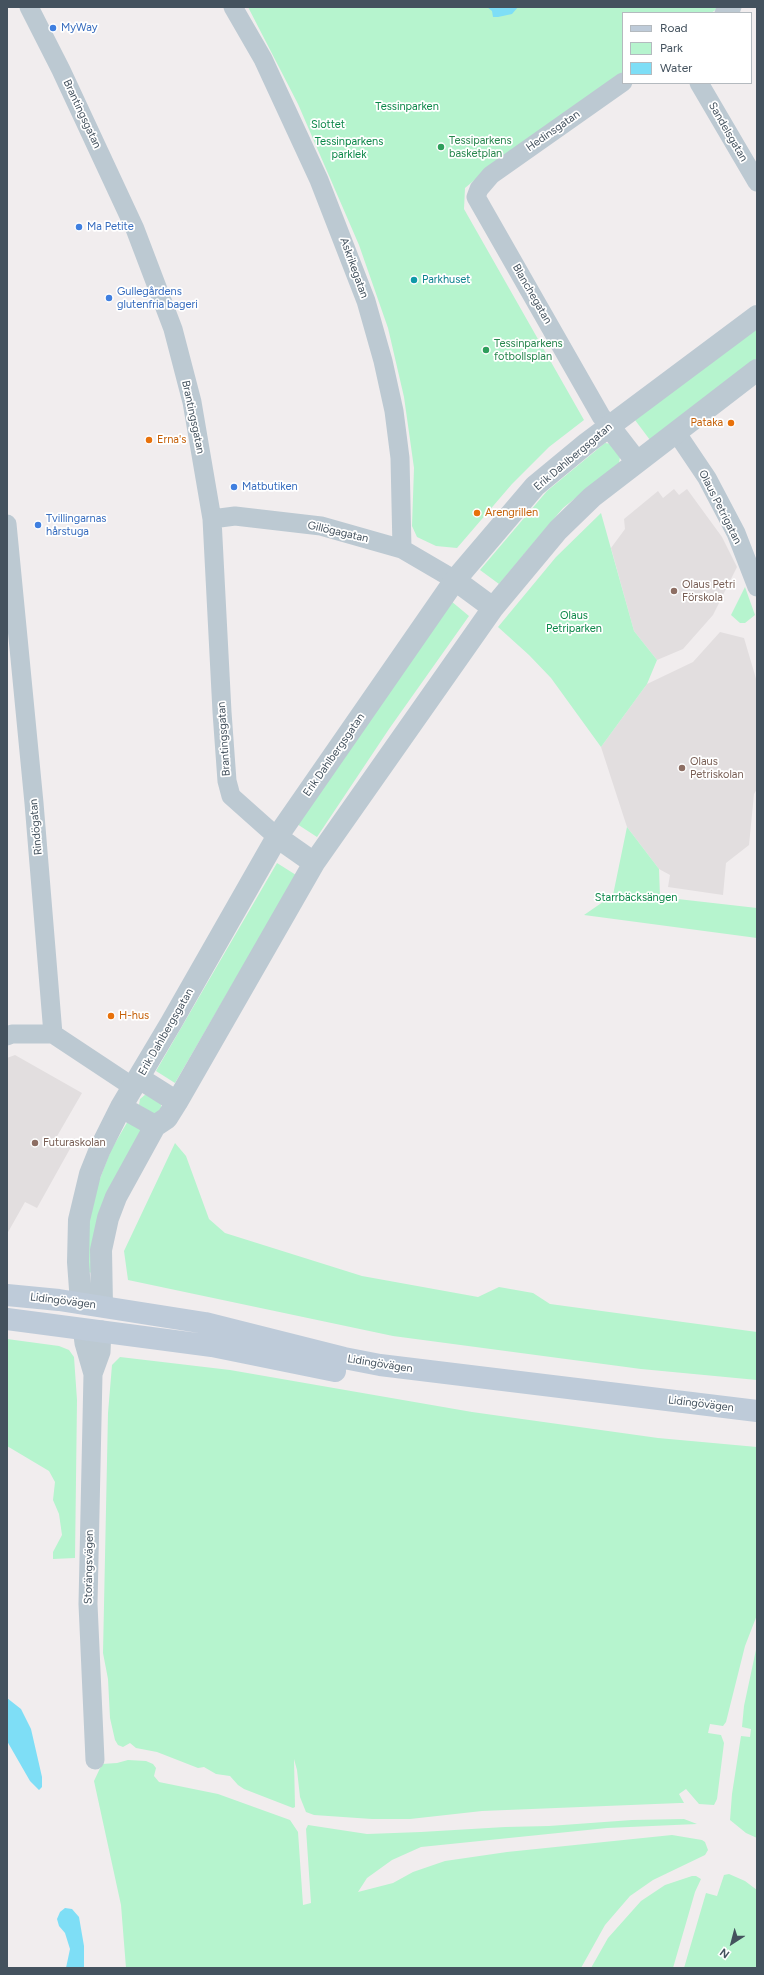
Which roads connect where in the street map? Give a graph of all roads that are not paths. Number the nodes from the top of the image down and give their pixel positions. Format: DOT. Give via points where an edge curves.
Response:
graph roads {
  1 [pos="29,7"];
  2 [pos="233,7"];
  3 [pos="622,83"];
  4 [pos="700,84"];
  5 [pos="484,182"];
  6 [pos="757,182"];
  7 [pos="757,316"];
  8 [pos="757,370"];
  9 [pos="609,426"];
  10 [pos="676,432"];
  11 [pos="636,461"];
  12 [pos="212,519"];
  13 [pos="7,524"];
  14 [pos="402,549"];
  15 [pos="455,580"];
  16 [pos="757,587"];
  17 [pos="493,608"];
  18 [pos="277,837"];
  19 [pos="314,863"];
  20 [pos="53,1034"];
  21 [pos="7,1036"];
  22 [pos="136,1083"];
  23 [pos="177,1102"];
  24 [pos="121,1107"];
  25 [pos="155,1126"];
  26 [pos="7,1295"];
  27 [pos="81,1303"];
  28 [pos="102,1306"];
  29 [pos="7,1318"];
  30 [pos="92,1329"];
  31 [pos="757,1411"];
  32 [pos="757,1423"];
  33 [pos="94,1760"];
  1 -- 12 [label="street, Brantingsgatan" via="135,229 173,329 192,402"];
  2 -- 14 [label="street, Askrikegatan" via="263,59 316,174 366,301 384,361 394,411 400,458"];
  3 -- 5 [label="street, Hedinsgatan"];
  4 -- 6 [label="street, Sandelsgatan"];
  5 -- 9 [label="street, Blanchegatan" via="477,193 478,201"];
  7 -- 9 [label="street, Erik Dahlbergsgatan"];
  8 -- 10 [label="street"];
  9 -- 11 [label="street"];
  9 -- 15 [label="street, Erik Dahlbergsgatan" via="535,486"];
  10 -- 11 [label="street"];
  10 -- 16 [label="street, Olaus Petrigatan" via="707,478 736,533"];
  11 -- 17 [label="street" via="592,496 558,530"];
  12 -- 14 [label="street, Gillögagatan" via="235,516 321,526"];
  12 -- 18 [label="street, Brantingsgatan" via="222,712 230,796"];
  13 -- 20 [label="street, Rindögatan"];
  14 -- 15 [label="street, Gillögagatan"];
  15 -- 17 [label="street"];
  15 -- 18 [label="street, Erik Dahlbergsgatan"];
  17 -- 19 [label="street"];
  18 -- 19 [label="street"];
  18 -- 22 [label="street, Erik Dahlbergsgatan"];
  19 -- 23 [label="street"];
  20 -- 21 [label="street"];
  20 -- 22 [label="street"];
  22 -- 23 [label="street"];
  22 -- 24 [label="street, Erik Dahlbergsgatan"];
  23 -- 25 [label="street" via="167,1118"];
  24 -- 25 [label="street"];
  24 -- 27 [label="street, Erik Dahlbergsgatan" via="100,1149 84,1195 78,1239"];
  25 -- 28 [label="street" via="123,1183 108,1218 101,1250"];
  26 -- 27 [label="main road, Lidingövägen"];
  27 -- 28 [label="main road, Lidingövägen"];
  27 -- 30 [label="main road"];
  28 -- 30 [label="main road"];
  28 -- 31 [label="main road, Lidingövägen" via="205,1324 380,1365"];
  29 -- 30 [label="main road, Lidingövägen"];
  30 -- 32 [label="main road, Lidingövägen" via="212,1346 372,1376"];
  30 -- 33 [label="street, Storängsvägen" via="84,1343 93,1374 88,1604"];
}
